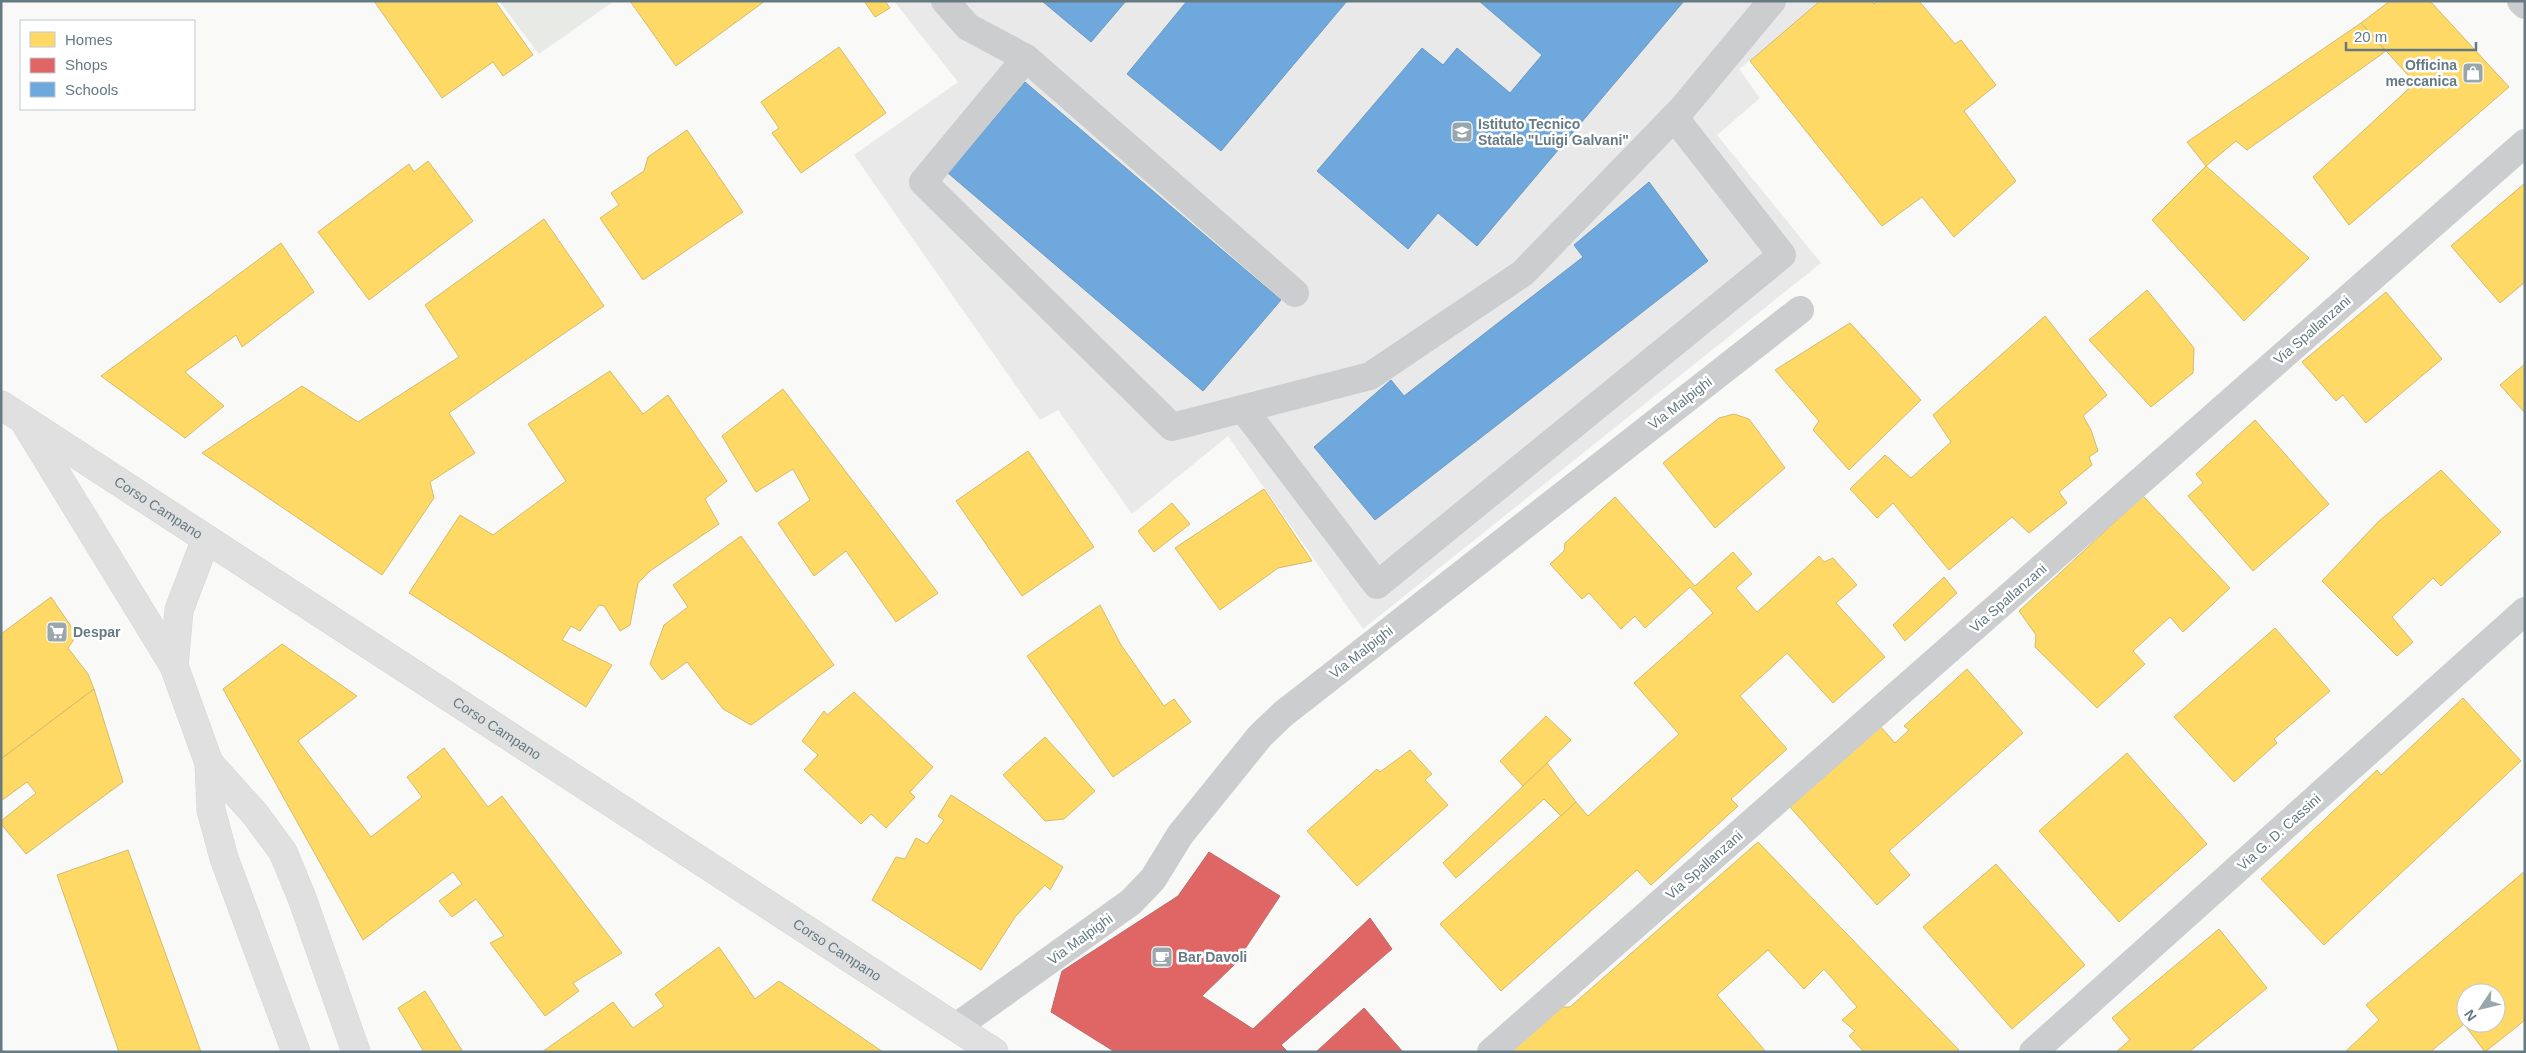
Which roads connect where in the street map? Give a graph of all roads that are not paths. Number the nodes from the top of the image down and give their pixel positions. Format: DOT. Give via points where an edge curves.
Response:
graph roads {
  1 [pos="945,1"];
  2 [pos="1772,1"];
  3 [pos="2521,1"];
  4 [pos="2525,5"];
  5 [pos="1026,58"];
  6 [pos="1674,117"];
  7 [pos="2525,144"];
  8 [pos="1295,293"];
  9 [pos="1800,310"];
  10 [pos="1,387"];
  11 [pos="1,405"];
  12 [pos="1244,410"];
  13 [pos="24,420"];
  14 [pos="206,539"];
  15 [pos="2525,612"];
  16 [pos="174,666"];
  17 [pos="209,763"];
  18 [pos="956,1027"];
  19 [pos="296,1052"];
  20 [pos="356,1052"];
  21 [pos="994,1052"];
  22 [pos="1492,1052"];
  23 [pos="2033,1052"];
  1 -- 5 [label="street" via="968,27"];
  2 -- 6 [label="street"];
  3 -- 4 [label="street"];
  5 -- 8 [label="street"];
  5 -- 12 [label="street" via="923,182 1172,427"];
  6 -- 12 [label="street" via="1523,273 1370,376"];
  6 -- 12 [label="street" via="1782,255 1377,585"];
  7 -- 22 [label="street, Via Spallanzani"];
  9 -- 18 [label="street, Via Malpighi" via="1283,714 1260,736 1180,835 1153,879 1131,902"];
  10 -- 13 [label="main road"];
  11 -- 13 [label="main road, Corso Campano"];
  13 -- 14 [label="main road, Corso Campano"];
  13 -- 16 [label="main road"];
  14 -- 16 [label="main road" via="179,610"];
  14 -- 18 [label="main road, Corso Campano"];
  15 -- 23 [label="street, Via G. D. Cassini"];
  16 -- 17 [label="main road"];
  17 -- 19 [label="main road" via="211,810 224,858"];
  17 -- 20 [label="main road" via="255,814 283,852"];
  18 -- 21 [label="main road, Corso Campano"];
}
